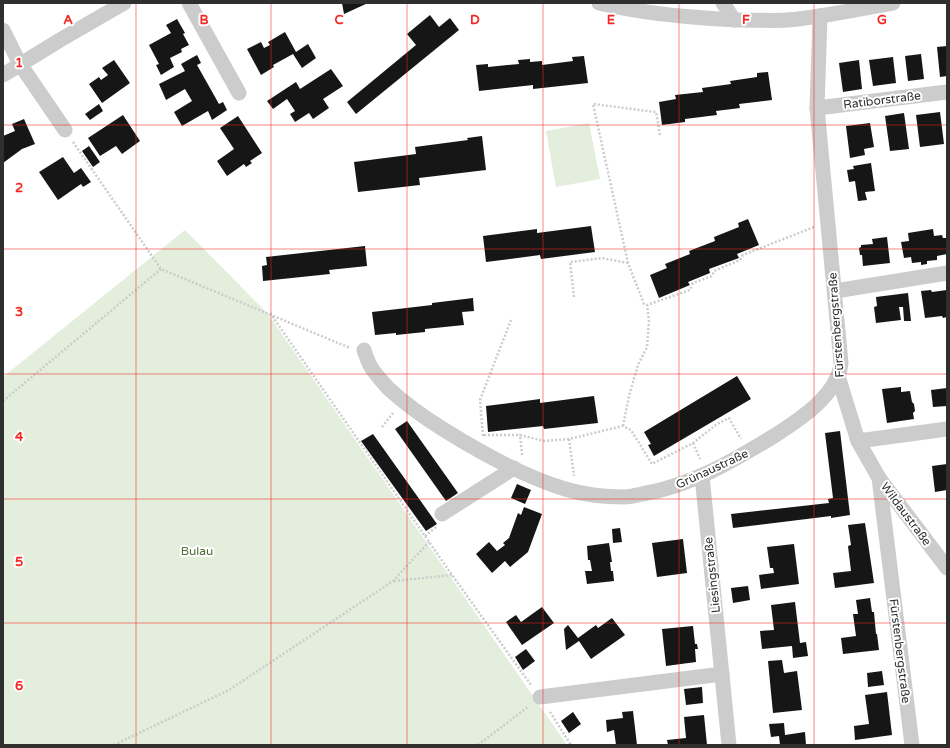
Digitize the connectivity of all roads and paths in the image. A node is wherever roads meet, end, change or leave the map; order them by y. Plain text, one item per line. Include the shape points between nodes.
1 (124, 3) edge
2 (190, 3) edge
3 (599, 3) edge
4 (723, 3) edge
5 (893, 3) edge
6 (820, 16) junction
7 (734, 20) junction
8 (3, 30) edge
9 (20, 64) junction
10 (3, 75) edge
11 (947, 92) edge
12 (239, 93) dead end
13 (818, 108) junction
14 (65, 130) joint
15 (660, 135) dead end
16 (828, 222) junction
17 (628, 263) junction
18 (161, 269) junction
19 (947, 273) edge
20 (835, 290) junction
21 (574, 297) dead end
22 (647, 306) junction
23 (270, 313) junction
24 (511, 320) dead end
25 (364, 350) joint
26 (838, 376) junction
27 (3, 401) edge
28 (623, 426) junction
29 (947, 429) edge
30 (483, 435) junction
31 (520, 435) junction
32 (569, 439) junction
33 (480, 440) dead end
34 (858, 441) junction
35 (749, 451) junction
36 (519, 470) junction
37 (702, 476) junction
38 (879, 478) junction
39 (576, 492) junction
40 (442, 514) dead end
41 (429, 542) junction
42 (947, 568) edge
43 (452, 575) junction
44 (393, 581) junction
45 (722, 674) junction
46 (540, 697) junction
47 (114, 745) edge
48 (478, 745) edge
49 (571, 745) edge
50 (729, 745) edge
51 (912, 745) edge

1 - 9 street
2 - 12 street
3 - 7 street via 662,14
4 - 7 street
5 - 6 street
6 - 7 street via 786,20
6 - 13 street, Fürstenbergstraße
8 - 9 street
9 - 10 street
9 - 14 street
11 - 13 street, Ratiborstraße
13 - 16 street, Fürstenbergstraße
14 - 18 path
15 - 17 path via 656,112 593,104
16 - 20 street, Fürstenbergstraße
16 - 22 path via 743,255 740,260 714,272 712,276 693,283 690,290
17 - 21 path via 602,258 570,262
17 - 22 path
18 - 23 path
18 - 27 path
19 - 20 street
20 - 26 street, Fürstenbergstraße via 841,353
22 - 28 path via 647,348 632,384
23 - 25 path via 351,348
23 - 41 path
24 - 30 path via 480,400
25 - 36 street, Grünaustraße via 371,368 402,401 474,449
26 - 34 street, Fürstenbergstraße
26 - 35 street, Grünaustraße via 821,401 805,415
28 - 32 path
28 - 35 path via 631,430 652,464 693,443 729,418
29 - 34 street
30 - 31 path
30 - 33 path
31 - 32 path via 544,441
31 - 36 path
32 - 39 path
34 - 38 street, Fürstenbergstraße
35 - 37 street, Grünaustraße
36 - 39 street, Grünaustraße
36 - 40 street
37 - 39 street, Grünaustraße via 678,486 626,497 594,496
37 - 45 street, Liesingstraße
38 - 42 street, Wildaustraße
38 - 51 street, Fürstenbergstraße
41 - 43 path
41 - 44 path
43 - 44 path
43 - 46 path
44 - 47 path via 229,690
45 - 46 street
45 - 50 street, Liesingstraße
46 - 48 path
46 - 49 path

